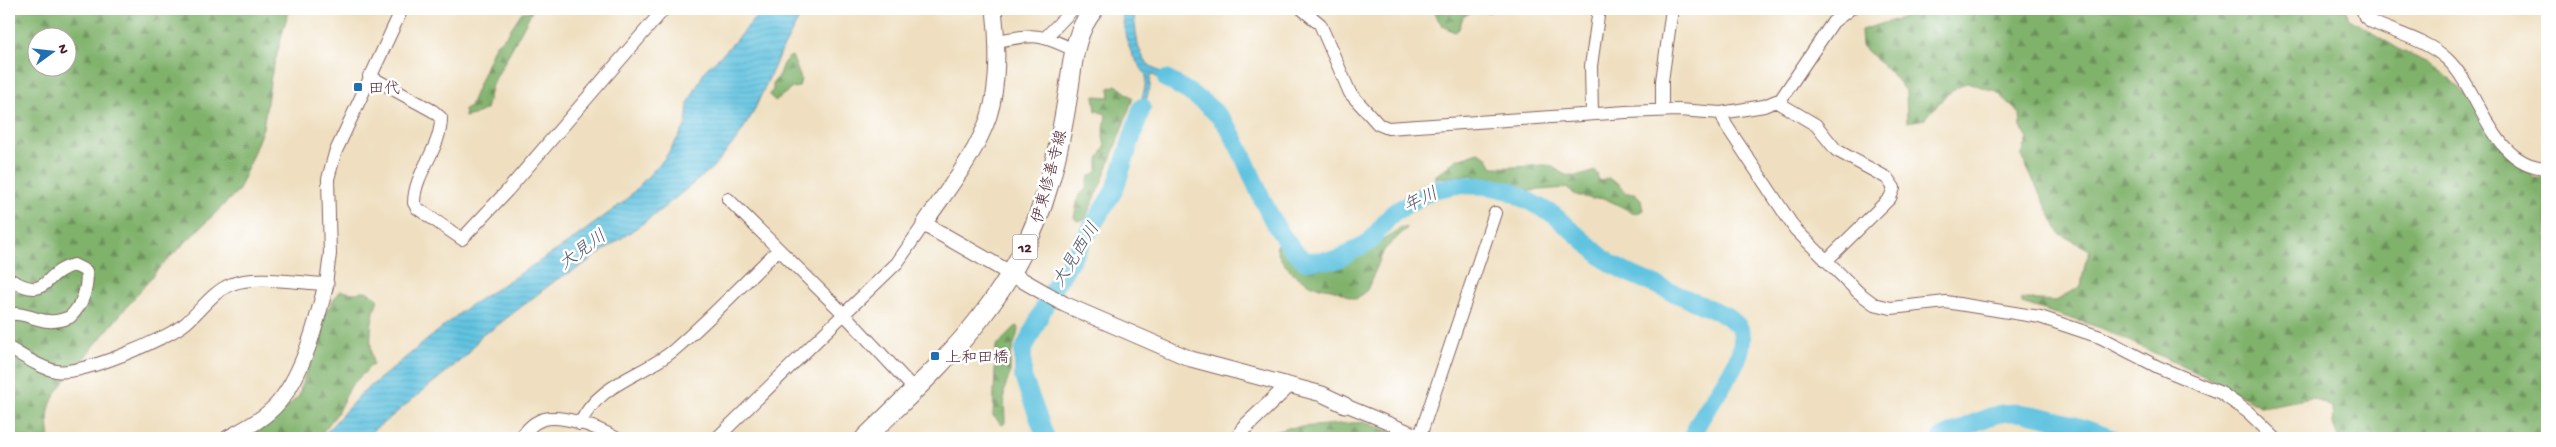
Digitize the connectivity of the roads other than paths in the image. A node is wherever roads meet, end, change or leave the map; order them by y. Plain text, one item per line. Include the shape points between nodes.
1 (402, 9) edge
2 (664, 9) edge
3 (994, 9) edge
4 (1073, 9) edge
5 (1094, 9) edge
6 (1302, 9) edge
7 (1600, 9) edge
8 (1672, 9) edge
9 (1850, 9) edge
10 (2362, 9) edge
11 (1046, 37) junction
12 (997, 41) junction
13 (1074, 50) junction
14 (369, 76) junction
15 (1777, 102) junction
16 (1662, 110) junction
17 (1721, 113) junction
18 (1592, 114) junction
19 (2547, 168) edge
20 (728, 199) dead end
21 (1495, 212) dead end
22 (924, 224) junction
23 (778, 250) junction
24 (1826, 261) junction
25 (1012, 276) junction
26 (9, 278) edge
27 (326, 284) junction
28 (9, 314) edge
29 (844, 314) junction
30 (9, 348) edge
31 (1289, 385) junction
32 (915, 390) junction
33 (1345, 405) joint
34 (580, 424) junction
35 (1423, 437) edge
36 (228, 438) edge
37 (520, 438) edge
38 (616, 438) edge
39 (717, 438) edge
40 (865, 438) edge
41 (1238, 438) edge
42 (2275, 438) edge

1 - 14 street
2 - 14 street via 462,239 414,203 421,172 437,143 441,118
3 - 12 street
4 - 11 street
5 - 13 main road, 伊東修善寺線 / 12
6 - 18 street via 1320,24 1350,93 1378,124 1388,128
7 - 18 street via 1591,66
8 - 16 street via 1664,57
9 - 15 street via 1833,22
10 - 19 street via 2372,22 2441,54 2459,72 2505,147 2533,166
11 - 12 street via 1036,35
11 - 13 street
12 - 22 street via 993,91 985,127 956,178
13 - 25 main road, 伊東修善寺線 / 12 via 1052,173 1035,226
14 - 27 street via 335,153 328,179 330,254
15 - 17 street
15 - 24 street via 1816,125 1836,150 1887,178 1894,188 1890,198
16 - 17 street
16 - 18 street
17 - 24 street via 1778,206
20 - 23 street
21 - 35 street
22 - 25 street
22 - 29 street via 897,263
23 - 29 street
23 - 34 street via 675,349 656,364 604,392 588,409
24 - 42 street via 1874,304 1891,308 1946,302 2011,310 2040,316 2100,337 2158,367 2221,393 2248,412
25 - 31 street via 1064,304 1191,359
25 - 32 main road, 伊東修善寺線 / 12 via 984,315
26 - 28 street via 29,289 38,288 46,285 57,271 74,265 86,271 88,281 82,300 70,317 48,322
27 - 30 street via 253,280 234,283 218,292 180,327 105,363 70,372 55,371
27 - 36 street via 306,349 279,402 255,424
29 - 32 street
29 - 39 street
31 - 33 street via 1322,394
31 - 41 street via 1244,428
32 - 40 main road, 伊東修善寺線 / 12
33 - 35 street
34 - 37 street via 562,419 543,419
34 - 38 street

